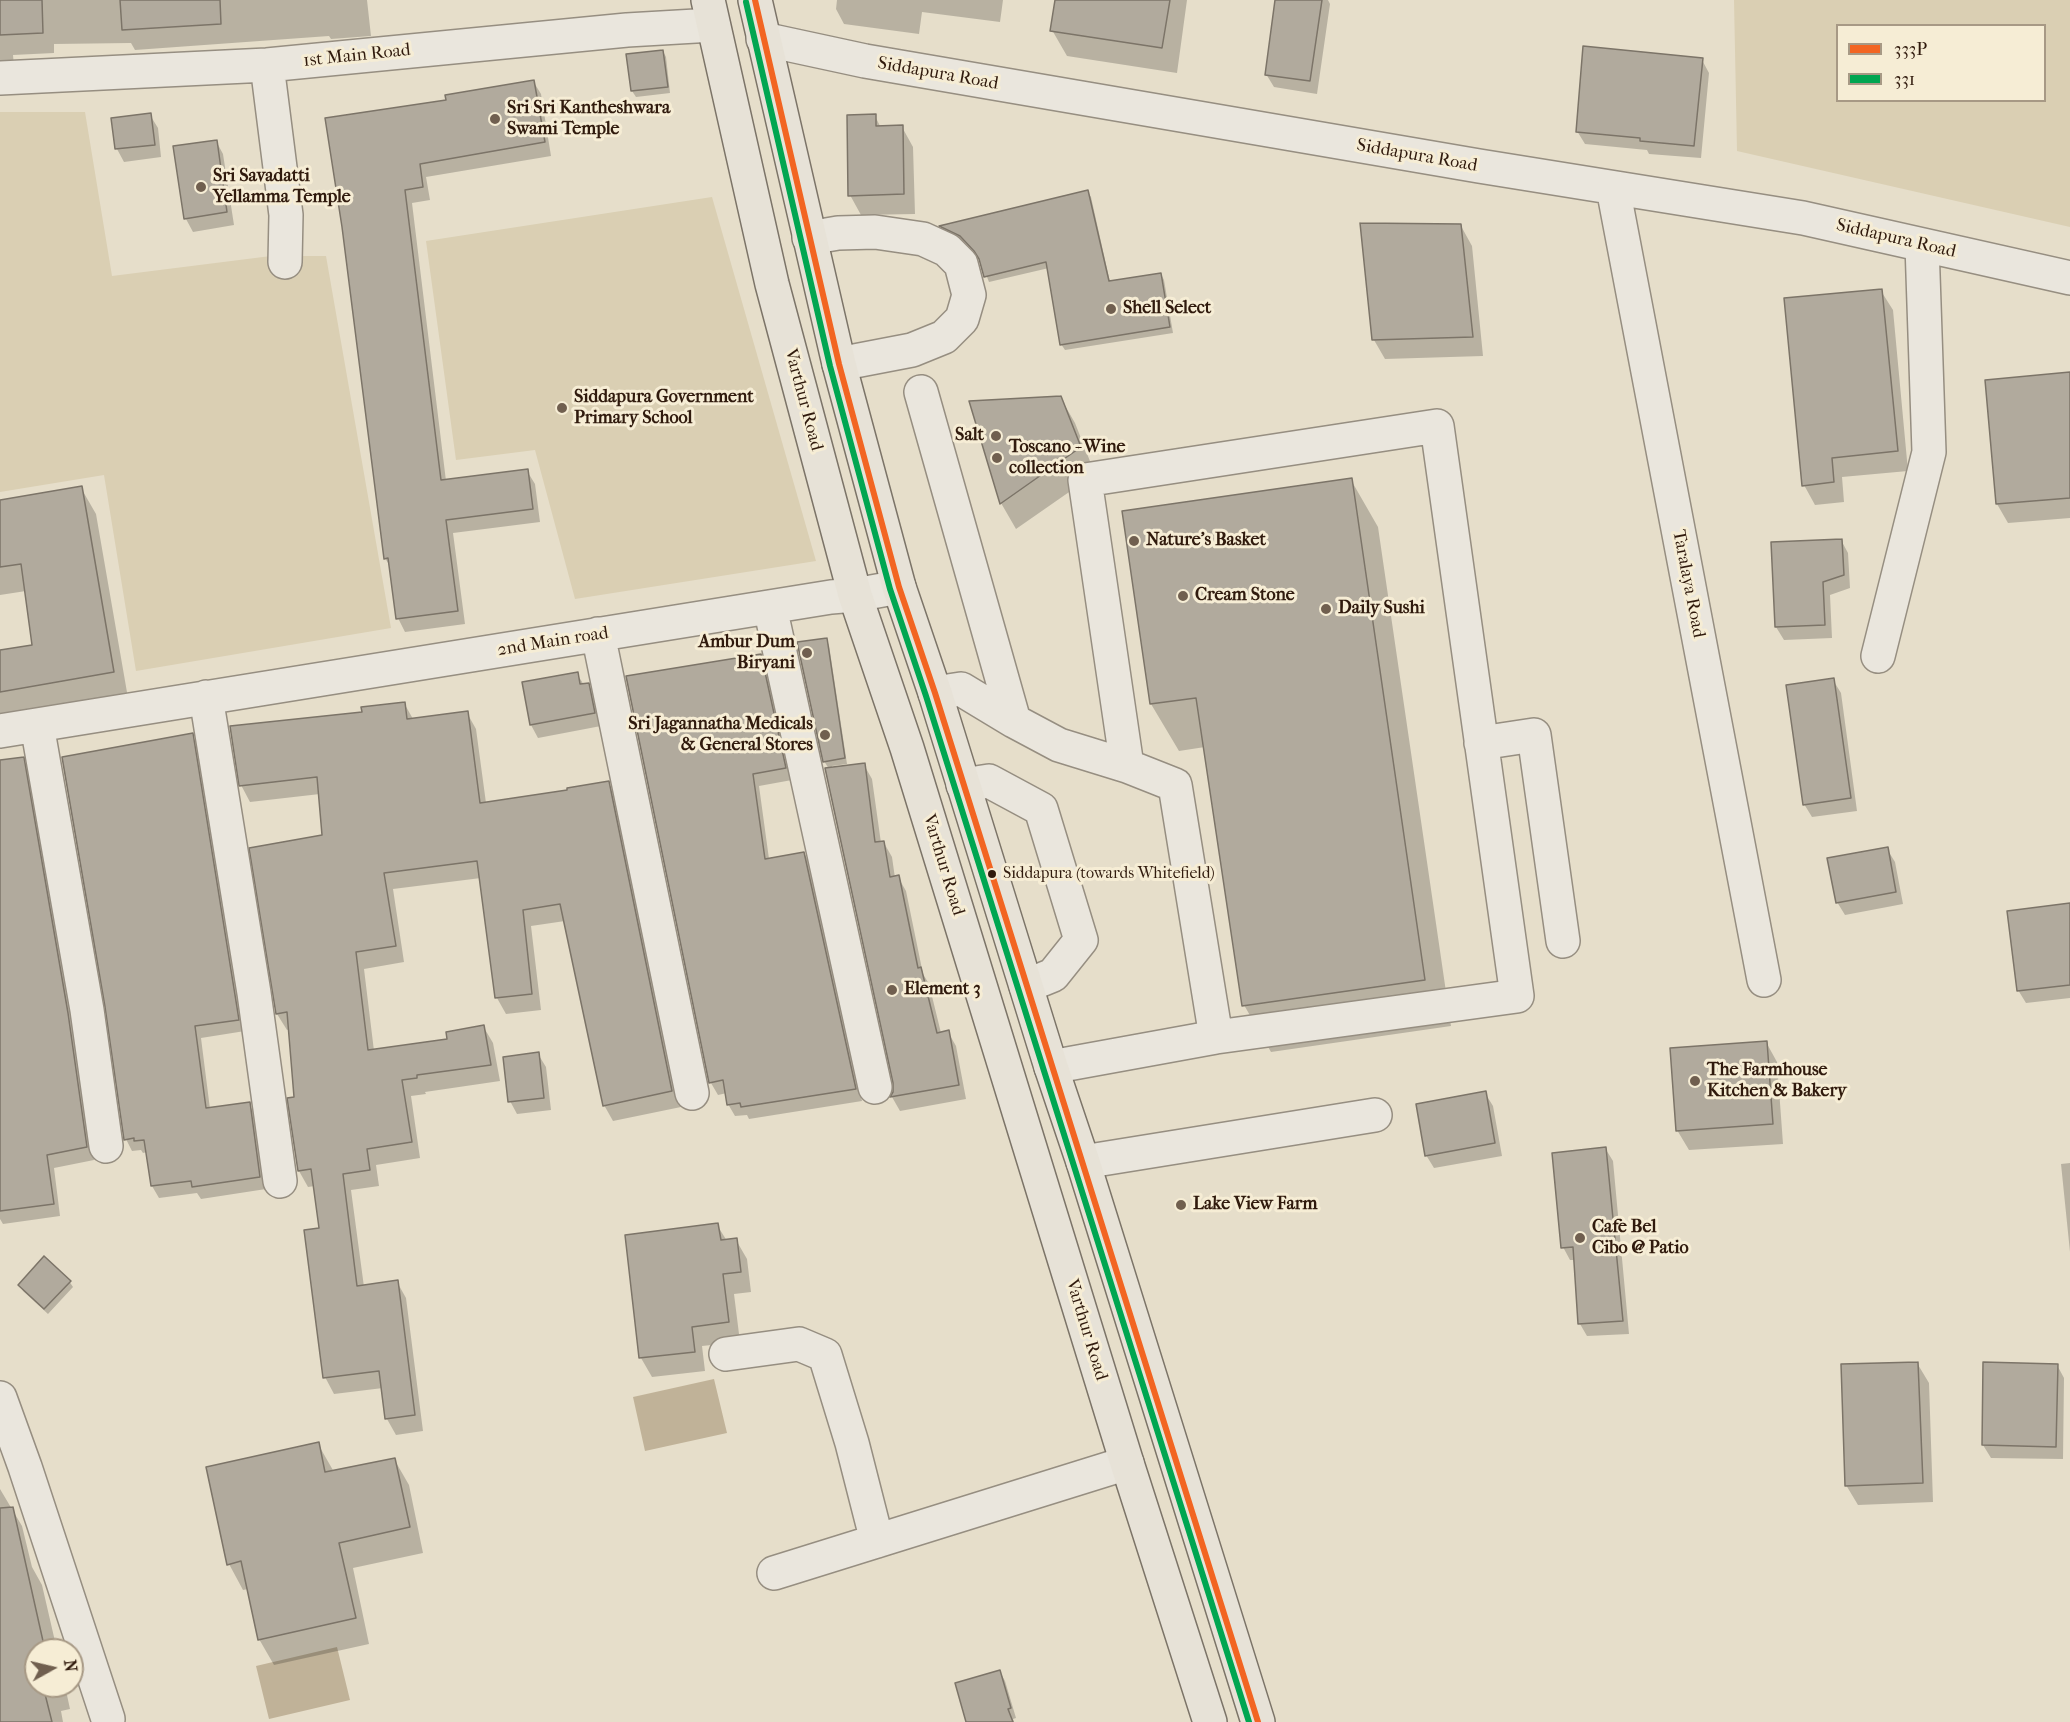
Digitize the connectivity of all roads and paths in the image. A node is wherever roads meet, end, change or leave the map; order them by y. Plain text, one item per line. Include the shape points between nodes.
1 (755, 0) edge
2 (711, 13) edge
3 (763, 39) junction
4 (267, 65) junction
5 (0, 78) edge
6 (1613, 188) junction
7 (809, 238) junction
8 (1922, 245) junction
9 (285, 262) dead end
10 (2070, 278) edge
11 (839, 364) junction
12 (921, 392) dead end
13 (899, 587) junction
14 (855, 595) junction
15 (770, 607) junction
16 (598, 634) junction
17 (1878, 656) dead end
18 (935, 693) junction
19 (206, 697) junction
20 (1014, 721) junction
21 (37, 725) junction
22 (0, 731) edge
23 (1482, 743) junction
24 (1127, 766) junction
25 (963, 785) junction
26 (1563, 941) dead end
27 (1764, 980) dead end
28 (1026, 986) junction
29 (1216, 1037) junction
30 (1051, 1067) junction
31 (875, 1087) dead end
32 (692, 1093) dead end
33 (1376, 1115) dead end
34 (106, 1146) dead end
35 (1083, 1162) junction
36 (280, 1181) dead end
37 (726, 1354) dead end
38 (0, 1398) edge
39 (1127, 1463) junction
40 (13, 1469) edge
41 (877, 1541) junction
42 (774, 1573) dead end
43 (108, 1719) dead end
44 (1210, 1722) edge
45 (1258, 1722) edge

1 - 3 main road
2 - 4 street, 1st Main Road via 627,30
2 - 14 main road, Varthur Road via 772,284
3 - 6 street, Siddapura Road via 877,63
3 - 7 main road
4 - 5 street, 1st Main Road
4 - 9 street via 286,215
6 - 8 street, Siddapura Road via 1803,218
6 - 27 street, Taralaya Road
7 - 11 main road
7 - 11 street via 875,232 923,239 947,250 961,264 969,296 962,319 944,337 912,350
8 - 10 street, Siddapura Road
8 - 17 street via 1929,452
11 - 13 main road
12 - 20 street
13 - 14 street, 2nd Main road
13 - 18 main road
14 - 15 street, 2nd Main road
14 - 39 main road, Varthur Road via 907,748
15 - 16 street, 2nd Main road
15 - 31 street
16 - 19 street, 2nd Main road
16 - 32 street
18 - 20 street via 961,689
18 - 25 main road
19 - 21 street
19 - 36 street
20 - 24 street via 1059,745
21 - 22 street
21 - 34 street via 87,1010
23 - 24 street via 1437,426 1085,480
23 - 26 street via 1534,735
23 - 29 street via 1517,996
24 - 29 street via 1175,785
25 - 28 main road
25 - 28 street via 989,780 1041,809 1081,940 1053,975
28 - 30 main road
29 - 30 street
30 - 35 main road
33 - 35 street
35 - 45 main road
37 - 41 street via 799,1344 825,1355
38 - 40 street
39 - 41 street
39 - 44 main road, Varthur Road
40 - 43 street
41 - 42 street

